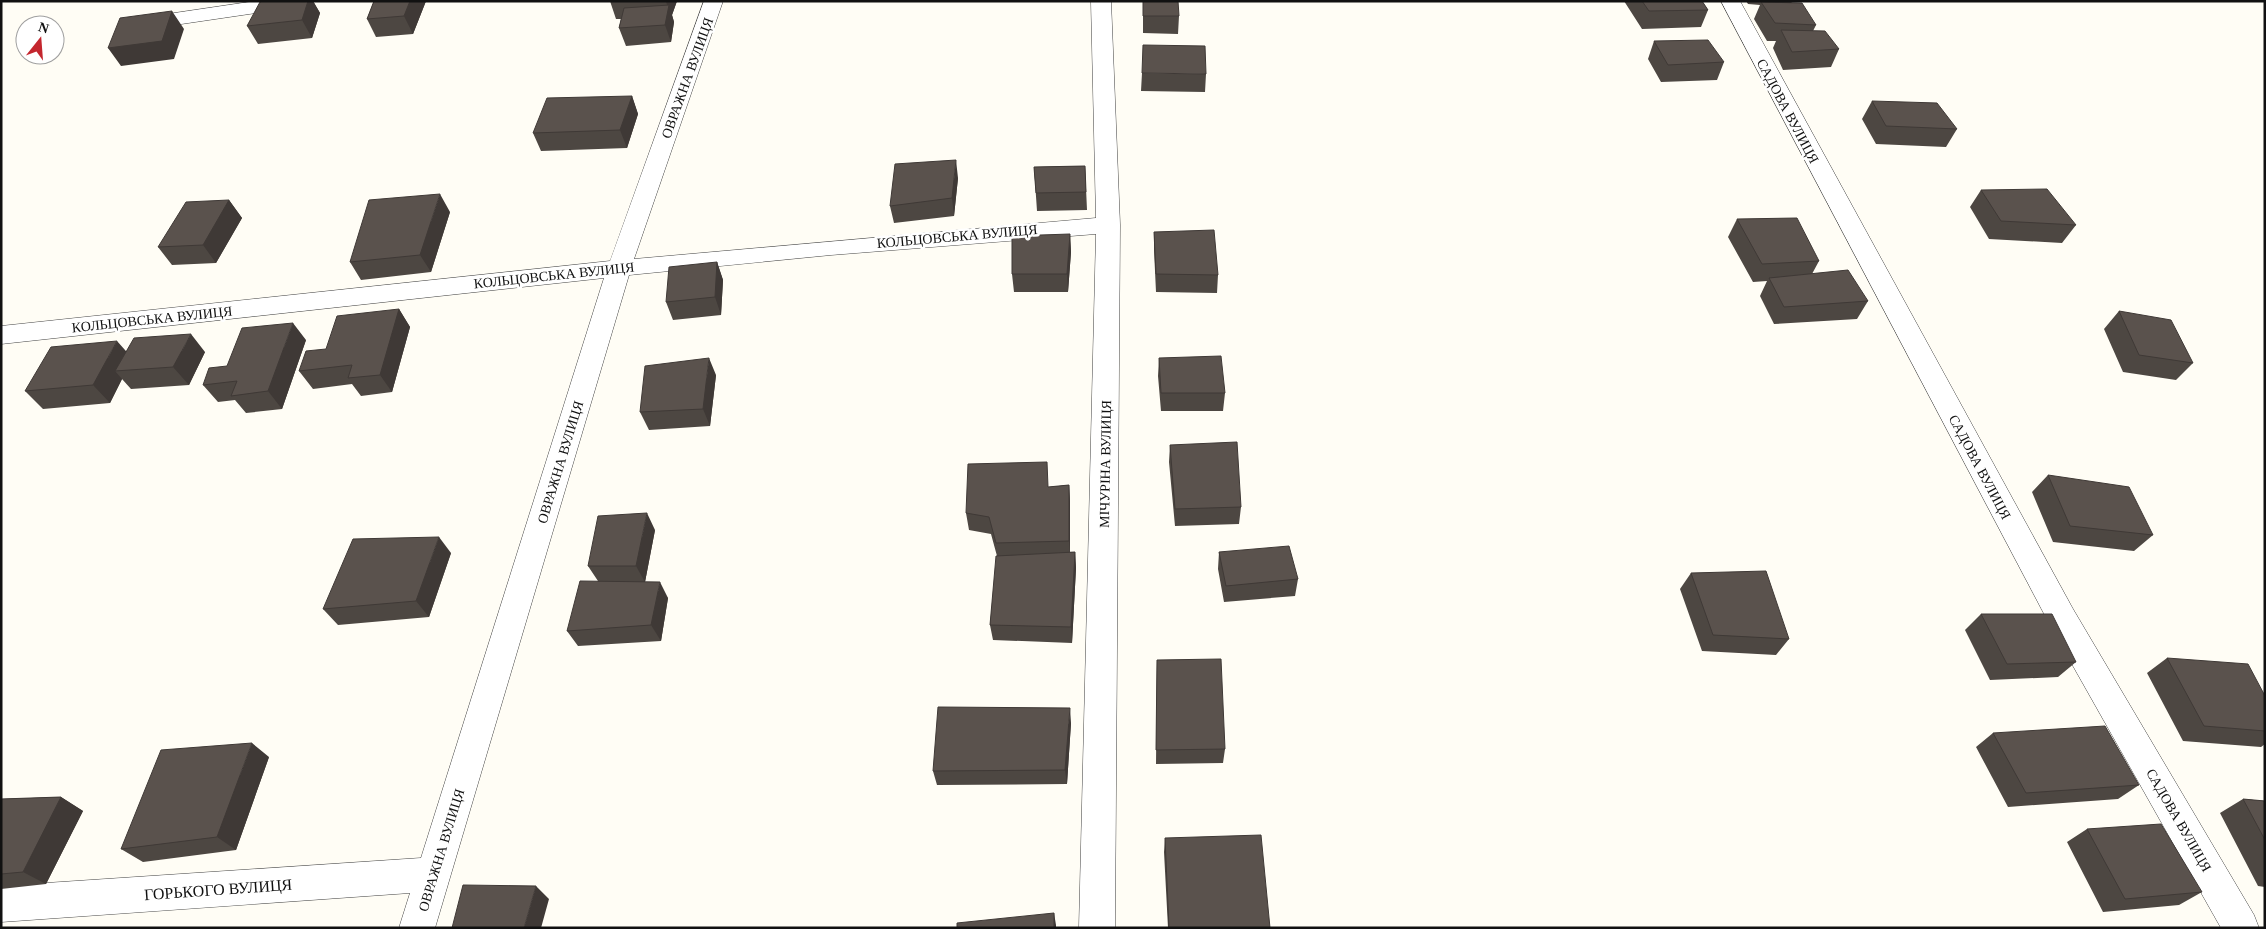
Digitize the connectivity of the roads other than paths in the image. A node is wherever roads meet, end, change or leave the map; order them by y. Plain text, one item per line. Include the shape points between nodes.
1 (297, 1) edge
2 (714, 1) edge
3 (1102, 1) edge
4 (1730, 1) edge
5 (162, 21) edge
6 (1108, 224) junction
7 (619, 268) junction
8 (1, 335) edge
9 (434, 874) junction
10 (1, 904) edge
11 (418, 928) edge
12 (1098, 928) edge
13 (2241, 928) edge

1 - 5 street
2 - 7 street, ОВРАЖНА ВУЛИЦЯ
3 - 6 street, МІЧУРІНА ВУЛИЦЯ
4 - 13 street, САДОВА ВУЛИЦЯ via 2062,618
6 - 7 street, КОЛЬЦОВСЬКА ВУЛИЦЯ via 923,238
6 - 12 street, МІЧУРІНА ВУЛИЦЯ
7 - 8 street, КОЛЬЦОВСЬКА ВУЛИЦЯ
7 - 9 street, ОВРАЖНА ВУЛИЦЯ
9 - 10 street, ГОРЬКОГО ВУЛИЦЯ
9 - 11 street, ОВРАЖНА ВУЛИЦЯ

